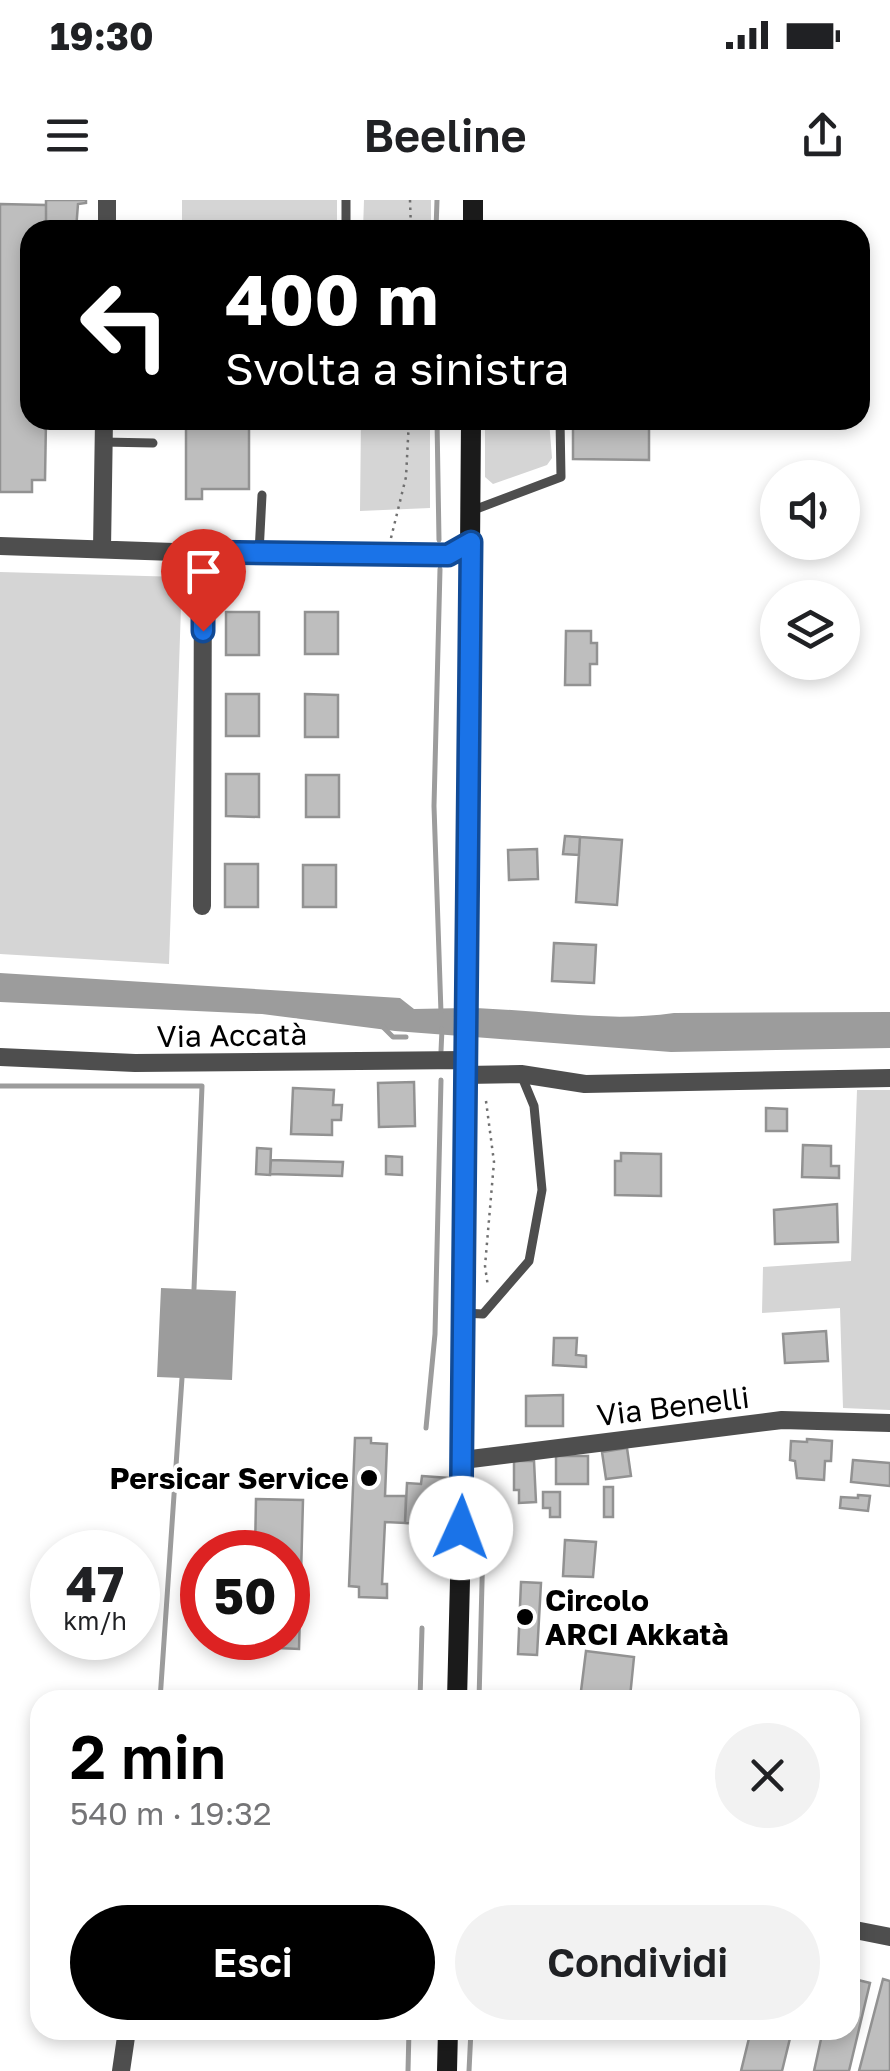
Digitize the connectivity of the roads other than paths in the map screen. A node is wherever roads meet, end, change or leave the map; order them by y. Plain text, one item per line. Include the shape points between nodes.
1 (104, 430) edge
2 (472, 430) edge
3 (560, 430) edge
4 (104, 442) junction
5 (152, 442) dead end
6 (262, 495) dead end
7 (471, 511) junction
8 (471, 542) junction
9 (0, 546) edge
10 (102, 549) junction
11 (203, 552) junction
12 (259, 553) junction
13 (202, 906) dead end
14 (0, 1056) edge
15 (469, 1064) junction
16 (521, 1074) junction
17 (890, 1078) edge
18 (464, 1314) junction
19 (890, 1423) edge
20 (463, 1460) junction
21 (457, 1690) edge
22 (860, 1931) edge
23 (890, 1936) edge
24 (126, 2040) edge
25 (448, 2040) edge
26 (121, 2071) edge
27 (447, 2071) edge

1 - 4 street
2 - 7 main road
3 - 7 lane via 561,477
4 - 5 lane
4 - 10 street
6 - 12 lane
7 - 8 main road
8 - 12 street via 448,555
8 - 15 main road via 464,994
9 - 10 street
10 - 11 street
11 - 12 street
11 - 13 street
14 - 15 street, Via Accatà
15 - 16 street, Via Accatà
15 - 18 main road
16 - 17 street, Via Accatà via 585,1084
16 - 18 lane via 534,1106 542,1190 530,1261 483,1314
18 - 20 main road
19 - 20 street, Via Benelli via 782,1420
20 - 21 main road
22 - 23 street
24 - 26 street
25 - 27 main road

